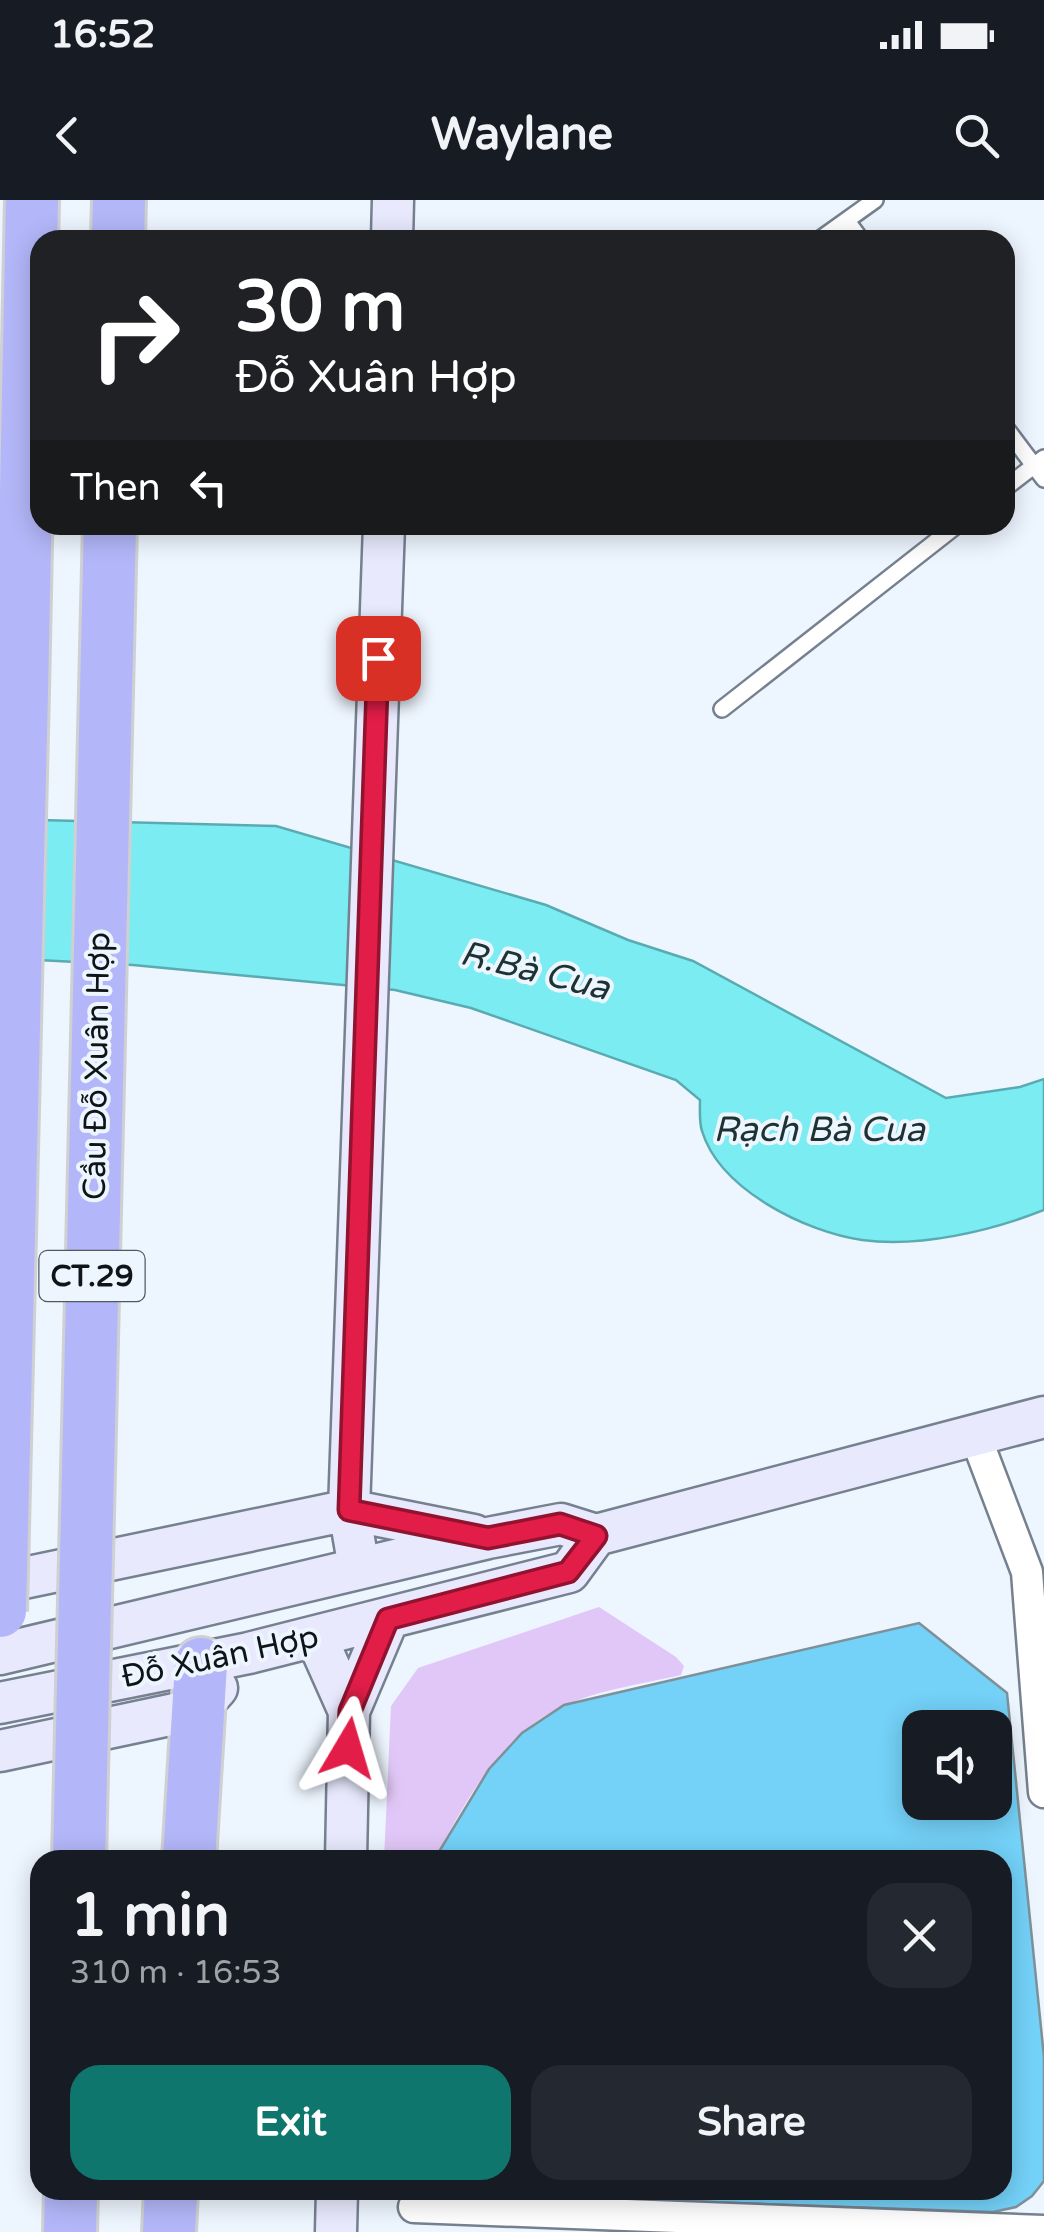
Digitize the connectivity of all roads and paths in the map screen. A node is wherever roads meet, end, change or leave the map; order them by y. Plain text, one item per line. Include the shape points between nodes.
1 (32, 200) edge
2 (118, 200) edge
3 (393, 200) edge
4 (875, 200) edge
5 (847, 221) junction
6 (31, 230) edge
7 (118, 230) edge
8 (392, 230) edge
9 (834, 230) edge
10 (854, 230) edge
11 (30, 298) edge
12 (1015, 437) edge
13 (1039, 462) edge
14 (1015, 480) edge
15 (1044, 480) edge
16 (110, 535) edge
17 (384, 535) edge
18 (944, 535) edge
19 (722, 709) dead end
20 (1044, 1417) edge
21 (974, 1436) junction
22 (349, 1510) junction
23 (596, 1536) junction
24 (488, 1538) junction
25 (358, 1568) junction
26 (0, 1582) edge
27 (0, 1611) edge
28 (388, 1619) junction
29 (316, 1637) junction
30 (0, 1654) edge
31 (216, 1676) junction
32 (0, 1702) edge
33 (350, 1711) junction
34 (0, 1750) edge
35 (1044, 1792) edge
36 (79, 1850) edge
37 (191, 1850) edge
38 (346, 1850) edge
39 (71, 2200) edge
40 (170, 2200) edge
41 (337, 2200) edge
42 (414, 2207) dead end
43 (606, 2224) edge
44 (854, 2228) edge
45 (1044, 2230) edge
46 (70, 2232) edge
47 (168, 2232) edge
48 (336, 2232) edge

1 - 6 highway, CT.29, bridge
2 - 7 highway
3 - 8 main road
4 - 5 lane
5 - 9 lane
5 - 10 lane
11 - 27 highway, CT.29, bridge
12 - 13 lane
13 - 14 lane
13 - 15 lane
16 - 36 highway, Cầu Đỗ Xuân Hợp / CT.29, bridge
17 - 22 main road
18 - 19 lane
20 - 21 main road, Đỗ Xuân Hợp
21 - 23 main road, Đỗ Xuân Hợp
21 - 35 street via 1027,1572
22 - 24 main road
22 - 25 main road
22 - 26 main road
23 - 24 main road, Đỗ Xuân Hợp via 560,1524
23 - 28 main road, Đỗ Xuân Hợp via 568,1572
24 - 25 main road, Đỗ Xuân Hợp
25 - 30 main road, Đỗ Xuân Hợp
28 - 29 main road, Đỗ Xuân Hợp
28 - 33 main road
29 - 31 main road, Đỗ Xuân Hợp
29 - 33 main road
31 - 32 main road, Đỗ Xuân Hợp
31 - 34 main road
31 - 37 highway
33 - 38 main road
39 - 46 highway
40 - 47 highway
41 - 48 main road
42 - 43 street
43 - 44 street
44 - 45 street

